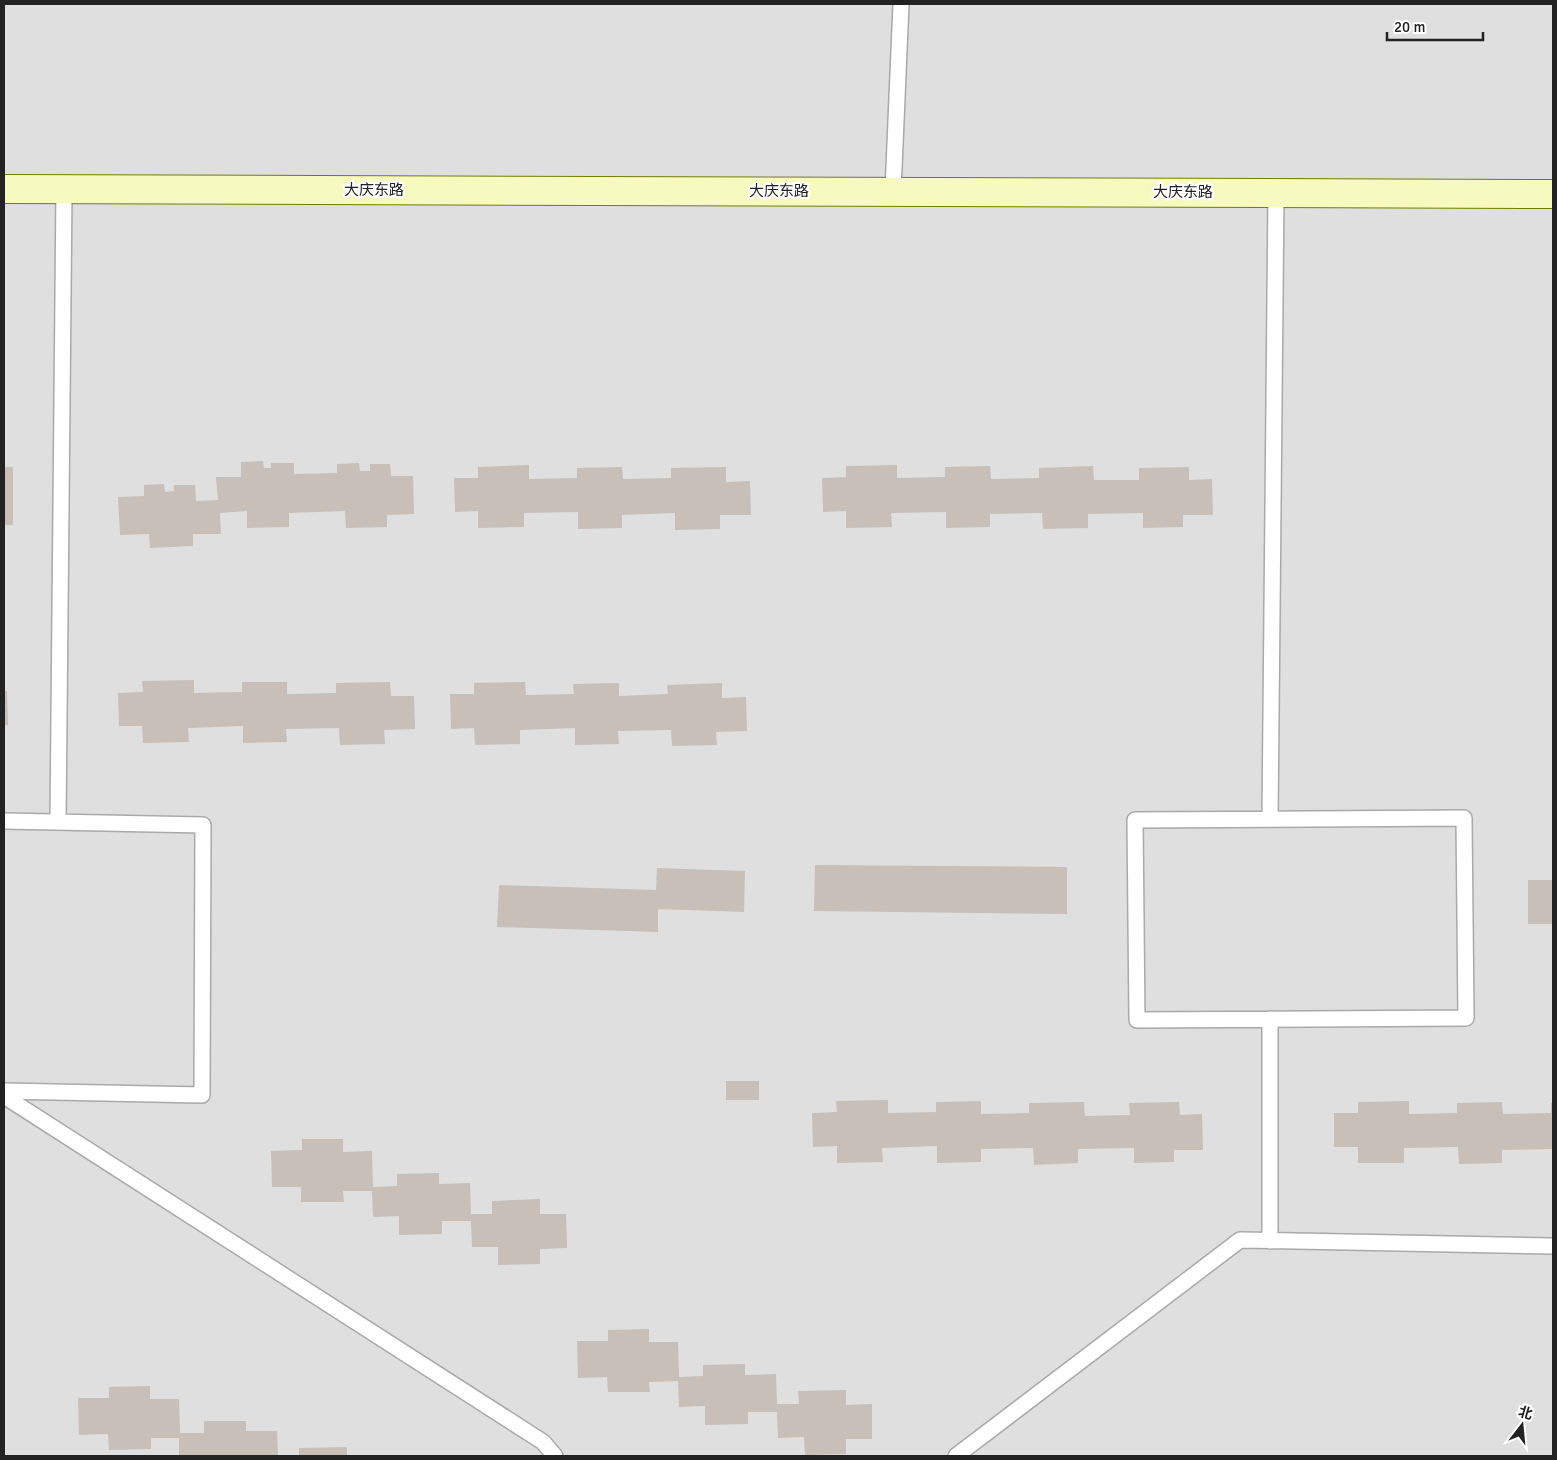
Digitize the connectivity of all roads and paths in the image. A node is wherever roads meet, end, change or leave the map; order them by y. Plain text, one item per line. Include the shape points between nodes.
1 (901, 4) edge
2 (4, 189) edge
3 (64, 190) junction
4 (893, 192) junction
5 (1276, 193) junction
6 (1553, 194) edge
7 (1270, 819) junction
8 (4, 821) edge
9 (58, 822) junction
10 (1270, 1019) junction
11 (4, 1091) edge
12 (4, 1096) edge
13 (1270, 1241) junction
14 (1553, 1246) edge
15 (555, 1456) edge
16 (956, 1456) edge

1 - 4 lane
2 - 3 main road, 大庆东路
3 - 4 main road, 大庆东路
3 - 9 lane
4 - 5 main road, 大庆东路
5 - 6 main road, 大庆东路
5 - 7 lane
7 - 10 lane via 1135,820 1137,1020
7 - 10 lane via 1464,818 1466,1018
8 - 9 lane
9 - 11 lane via 203,825 202,1095
10 - 13 lane
12 - 15 lane via 543,1442
13 - 14 lane
13 - 16 lane via 1240,1240

